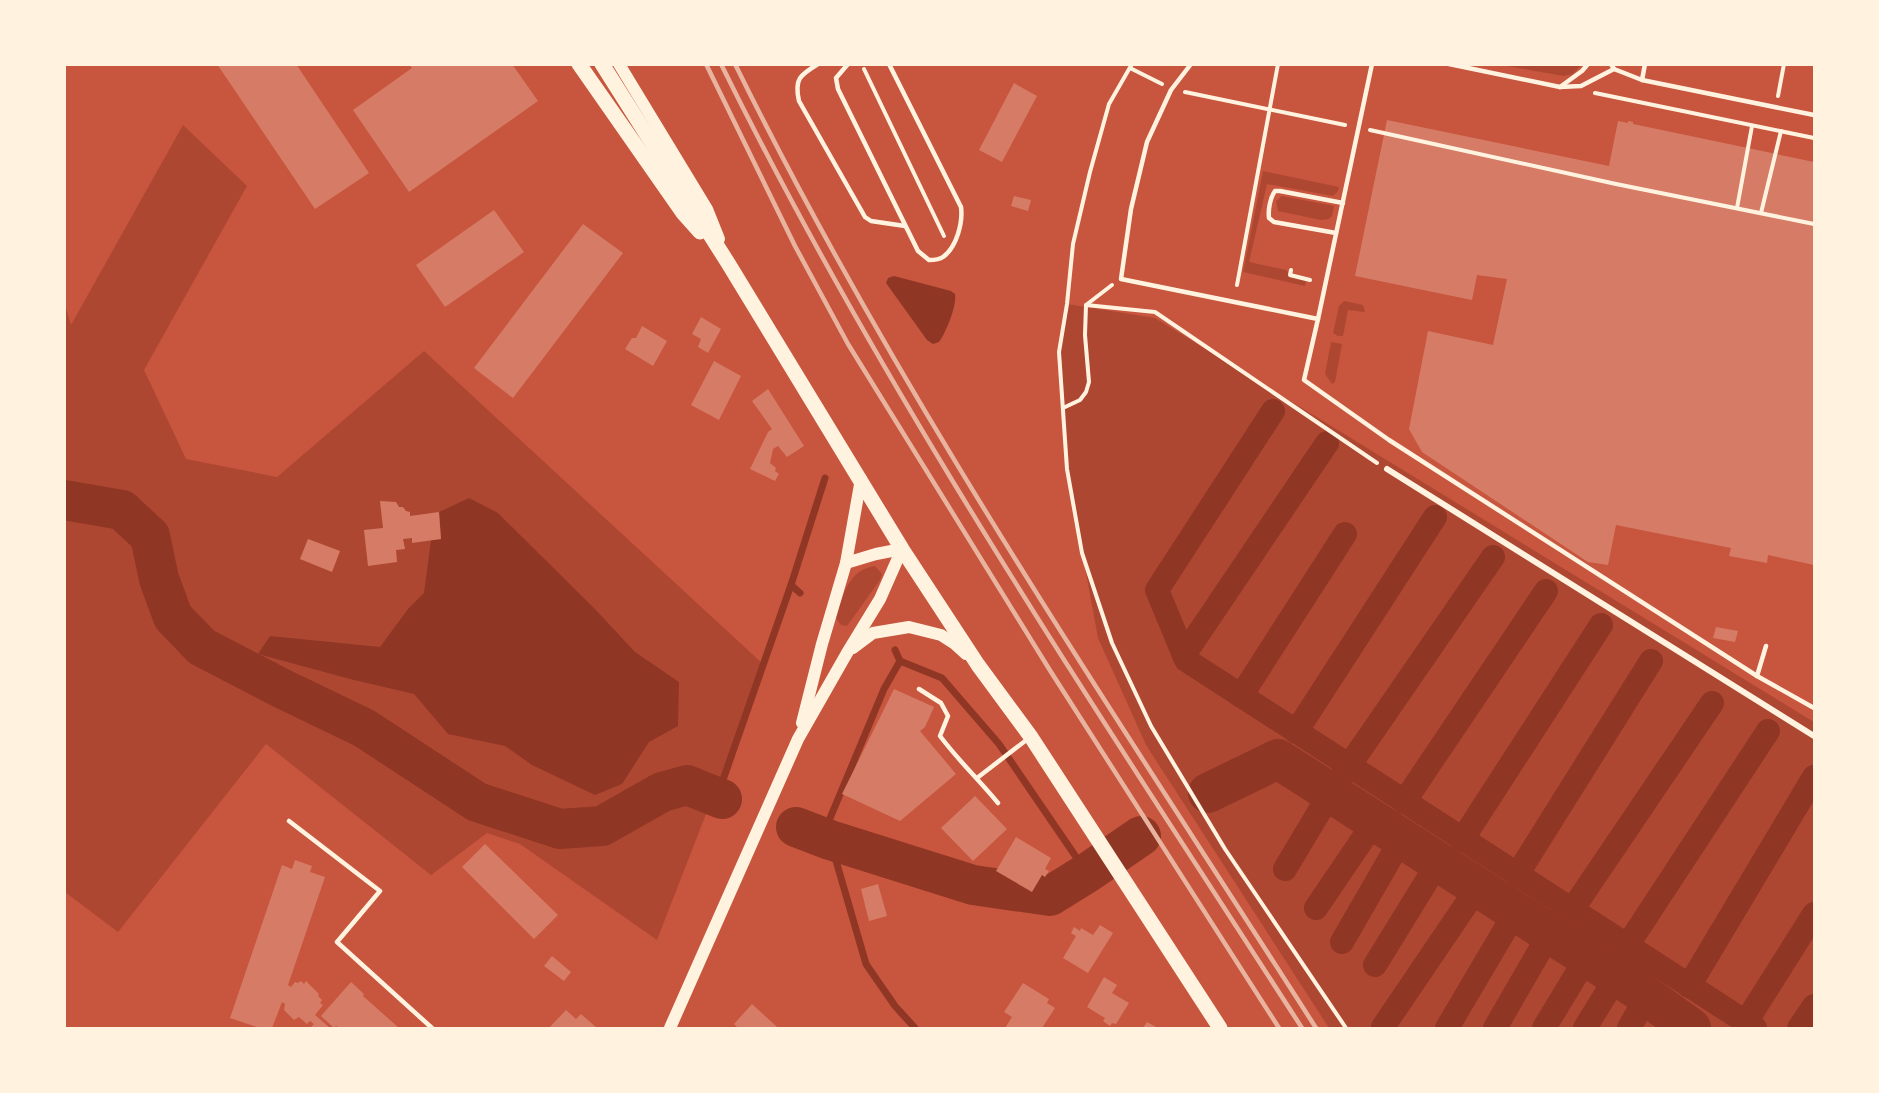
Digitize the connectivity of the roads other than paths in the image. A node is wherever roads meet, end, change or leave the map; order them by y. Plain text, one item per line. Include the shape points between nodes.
1 (579, 64) edge
2 (602, 64) edge
3 (619, 64) edge
4 (819, 64) edge
5 (849, 64) edge
6 (889, 64) edge
7 (1191, 64) edge
8 (1372, 64) edge
9 (1449, 64) edge
10 (1588, 64) edge
11 (1645, 64) edge
12 (1612, 67) edge
13 (1642, 80) junction
14 (1560, 87) junction
15 (1815, 115) edge
16 (1343, 203) junction
17 (905, 226) junction
18 (1336, 233) junction
19 (728, 263) junction
20 (1318, 319) junction
21 (1387, 470) road end
22 (861, 479) junction
23 (902, 549) junction
24 (846, 563) junction
25 (1766, 646) dead end
26 (847, 653) junction
27 (978, 665) junction
28 (1757, 676) junction
29 (919, 689) dead end
30 (1815, 708) edge
31 (1815, 736) edge
32 (1031, 737) junction
33 (798, 739) junction
34 (977, 778) junction
35 (998, 803) dead end
36 (289, 821) dead end
37 (432, 1029) edge
38 (670, 1029) edge
39 (1220, 1029) edge

1 - 19 main road via 683,213
2 - 19 main road
3 - 19 main road via 707,209
4 - 17 lane via 797,82 799,101 865,217
5 - 17 lane via 836,78 838,89
6 - 17 lane via 961,207 962,219 951,250 941,259 929,260 918,251
7 - 20 lane via 1172,90 1147,142 1120,279
8 - 16 lane
9 - 14 lane
10 - 14 lane
11 - 13 lane
12 - 13 lane
12 - 14 lane via 1581,86
13 - 15 lane
16 - 18 lane
16 - 18 lane via 1280,191 1272,195 1268,214 1274,222
18 - 20 lane
19 - 22 main road
20 - 28 lane via 1304,380 1389,440
21 - 31 street
22 - 23 main road
22 - 24 main road
23 - 24 main road
23 - 26 main road via 880,599
23 - 27 main road
24 - 33 main road
25 - 28 lane
26 - 27 main road via 873,633 909,627 941,635
26 - 33 main road
27 - 32 main road
28 - 30 lane
29 - 34 lane via 941,703 948,716 940,736
32 - 34 lane
32 - 39 main road
33 - 38 main road
34 - 35 lane
36 - 37 lane via 380,891 337,942

